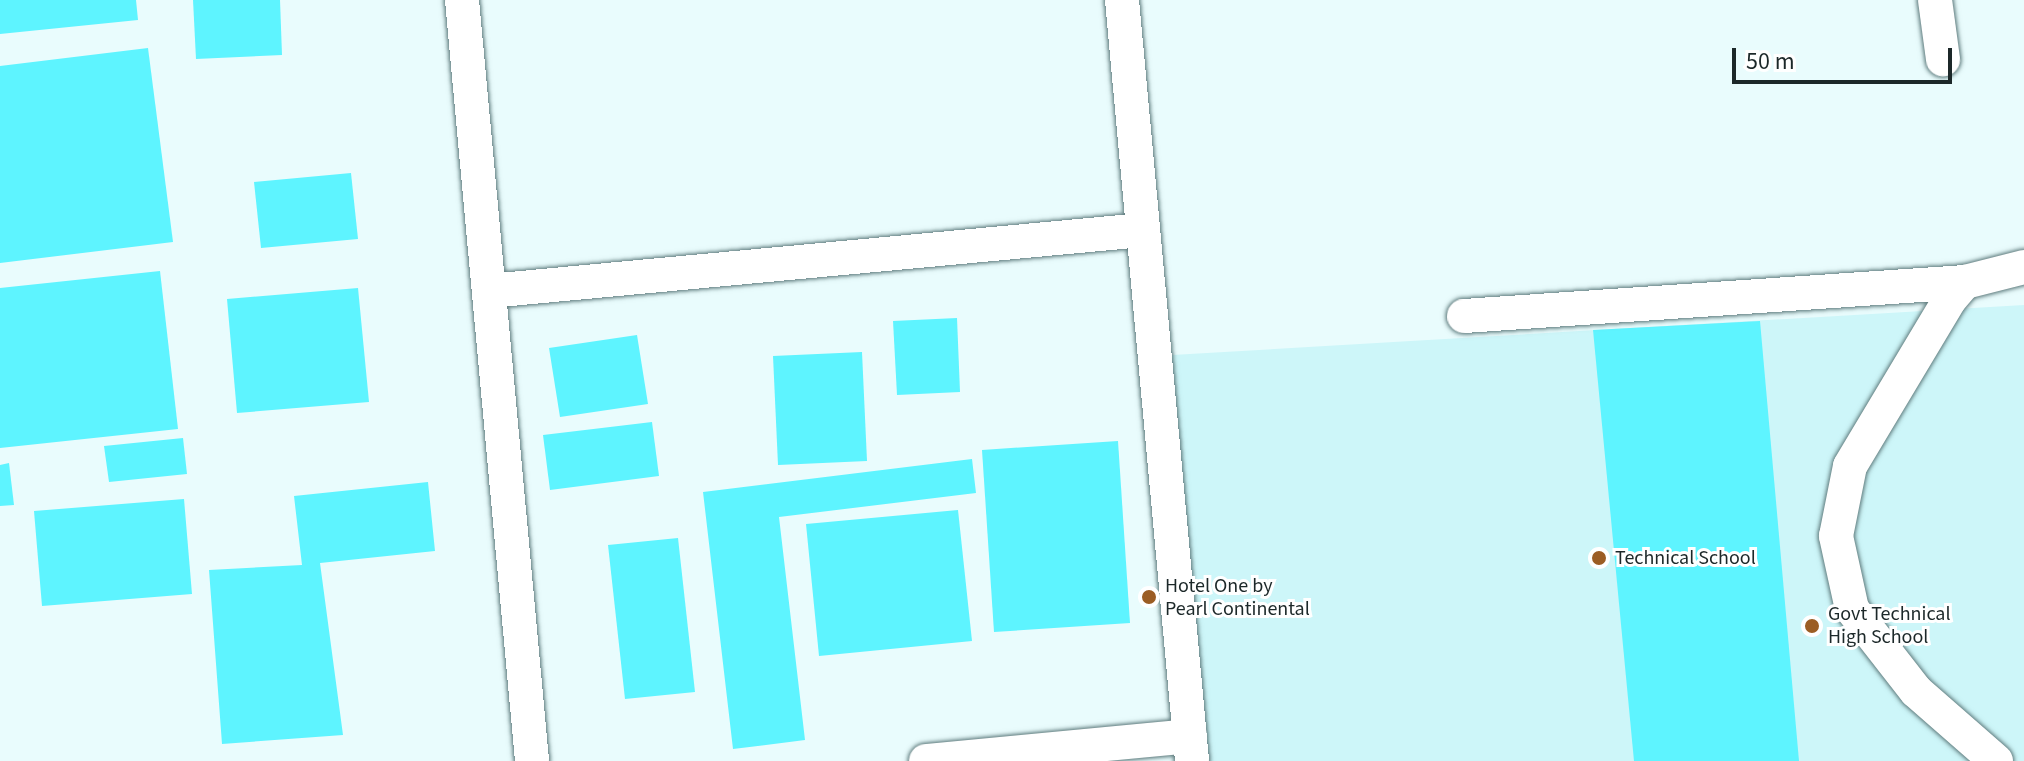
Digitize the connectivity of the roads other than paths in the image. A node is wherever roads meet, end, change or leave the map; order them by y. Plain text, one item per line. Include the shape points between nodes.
1 (462, 0) edge
2 (1122, 0) edge
3 (1935, 0) edge
4 (1943, 59) dead end
5 (1143, 230) junction
6 (2024, 267) edge
7 (1965, 282) junction
8 (489, 291) junction
9 (1464, 316) dead end
10 (1191, 748) edge
11 (532, 761) edge
12 (926, 761) edge
13 (1996, 761) edge

1 - 8 street
2 - 5 street
3 - 4 street
5 - 8 street
5 - 10 street
6 - 7 street
7 - 9 street
7 - 13 street via 1888,394 1850,466 1836,536 1852,609 1916,691
8 - 11 street
10 - 12 street

